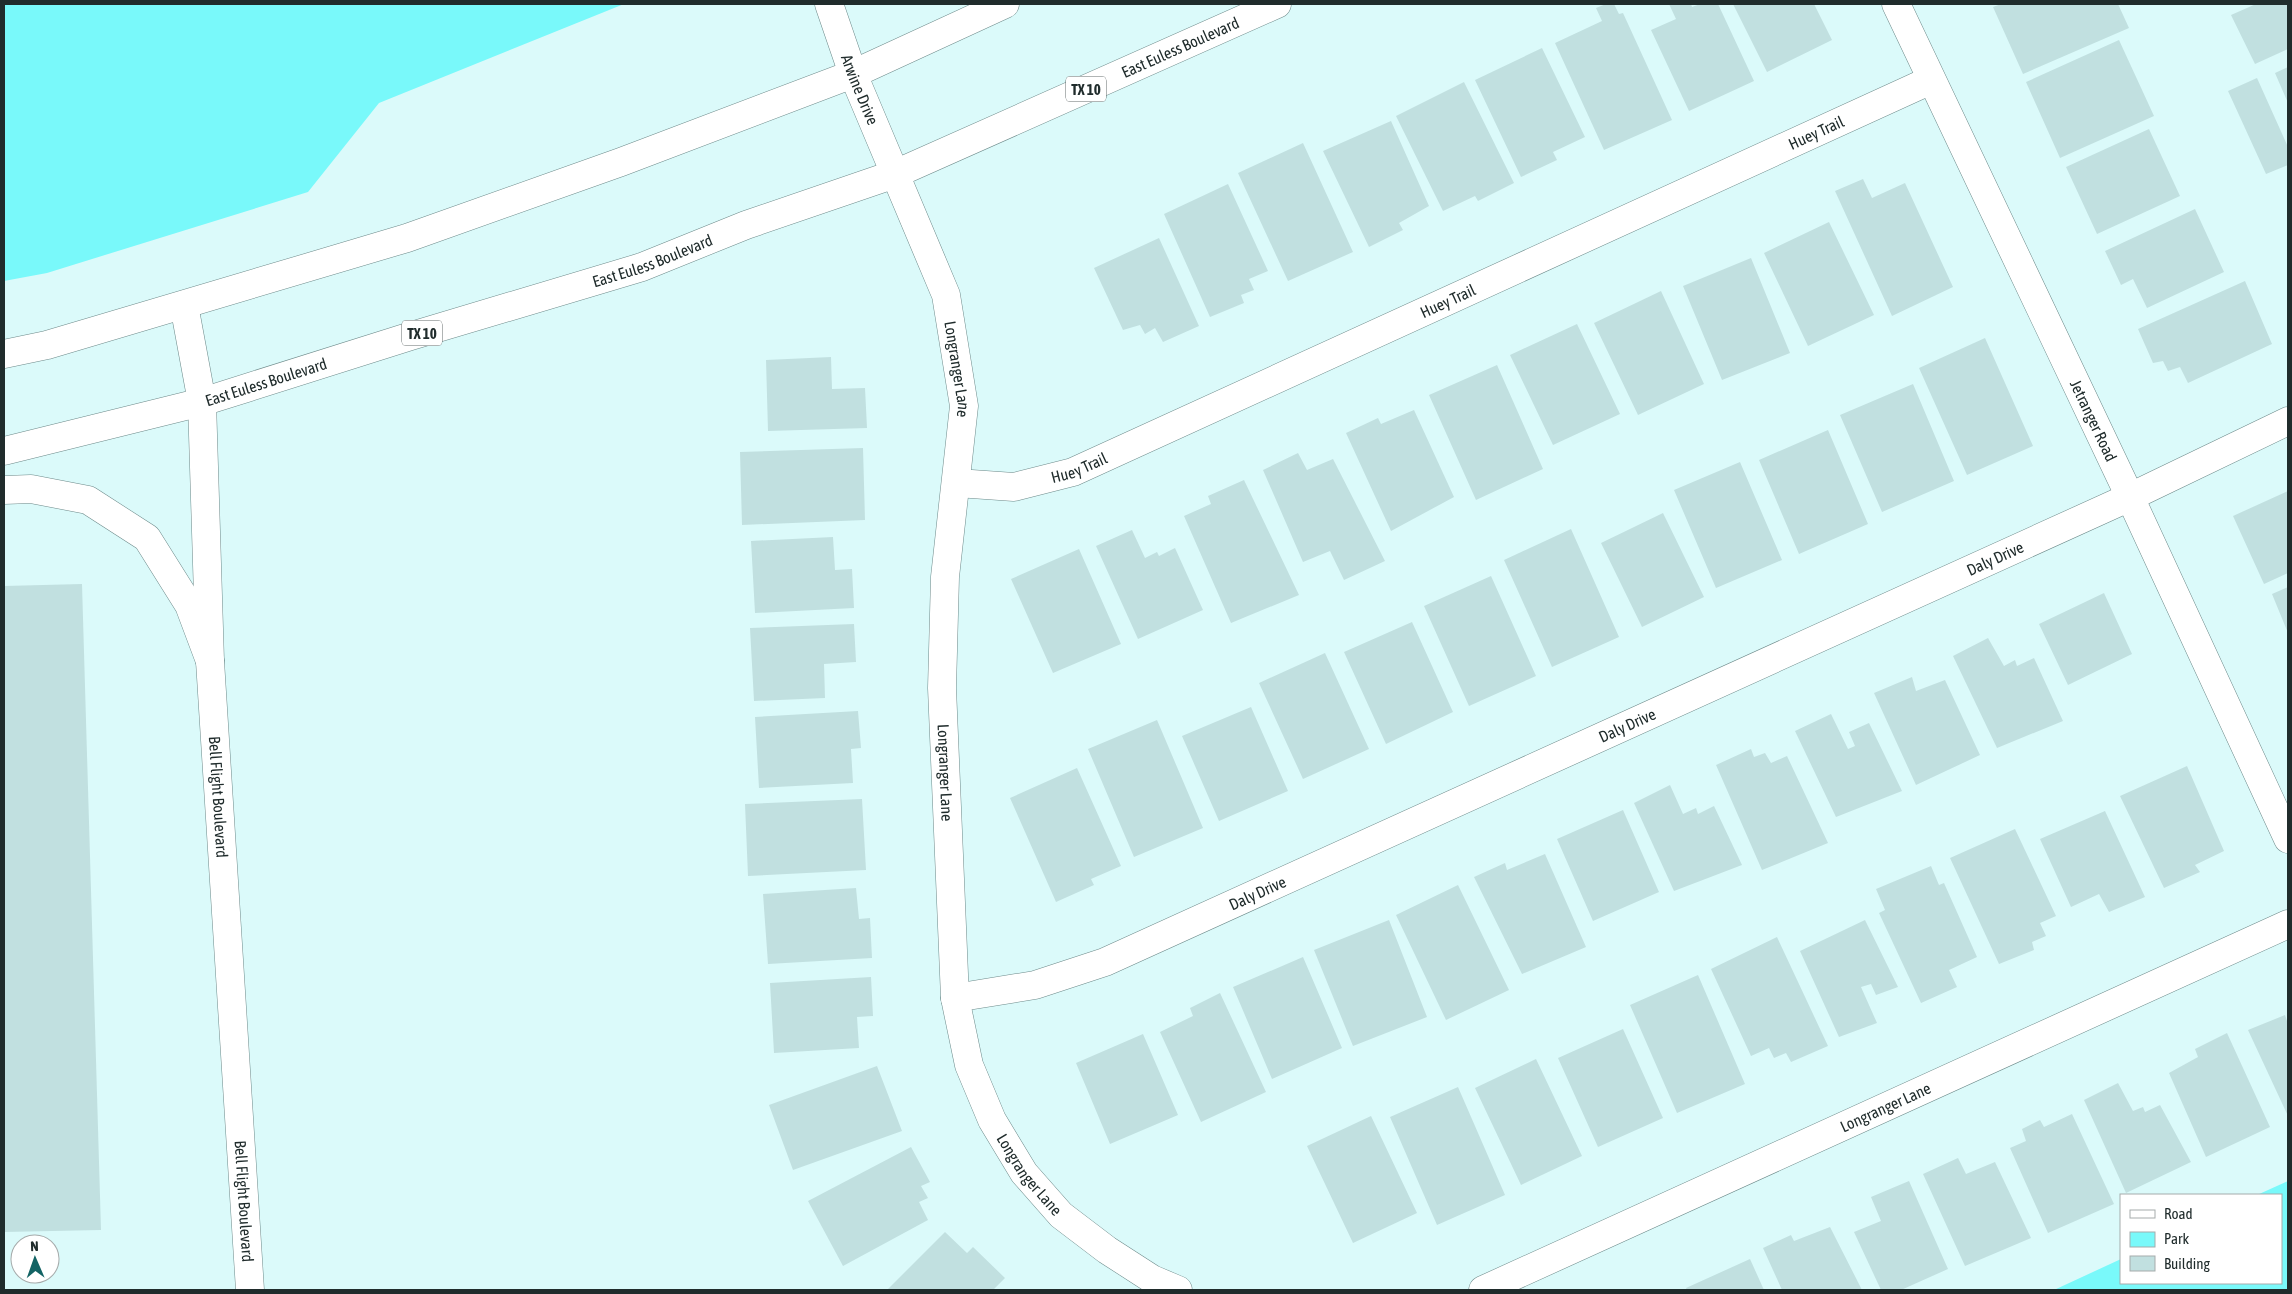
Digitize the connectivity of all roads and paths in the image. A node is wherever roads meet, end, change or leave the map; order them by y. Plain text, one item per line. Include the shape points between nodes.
1 (829, 4) edge
2 (1006, 4) edge
3 (1277, 4) edge
4 (1896, 4) edge
5 (853, 74) junction
6 (1931, 80) junction
7 (895, 174) junction
8 (184, 304) junction
9 (4, 354) edge
10 (202, 402) junction
11 (2288, 421) edge
12 (4, 451) edge
13 (957, 483) junction
14 (4, 490) edge
15 (2130, 496) junction
16 (210, 661) junction
17 (2288, 839) edge
18 (2288, 924) edge
19 (955, 998) junction
20 (250, 1290) edge
21 (1178, 1290) edge
22 (1483, 1290) edge

1 - 5 street, Arwine Drive
2 - 5 street
3 - 7 street, East Euless Boulevard / TX 10
4 - 6 street, Jetranger Road
5 - 7 street, Arwine Drive
5 - 8 street via 621,162 407,238
6 - 13 street, Huey Trail via 1073,472 1014,487
6 - 15 street, Jetranger Road
7 - 10 street, East Euless Boulevard / TX 10 via 746,225 642,267
7 - 13 street, Longranger Lane via 946,295 964,406
8 - 9 street via 47,345
8 - 10 street, Bell Flight Boulevard
10 - 12 street, East Euless Boulevard / TX 10
10 - 16 street, Bell Flight Boulevard
11 - 15 street, Daly Drive
13 - 19 street, Longranger Lane via 945,577 942,688
14 - 16 street via 31,489 88,500 147,538 188,605
15 - 17 street, Jetranger Road
15 - 19 street, Daly Drive via 1105,962 1034,985
16 - 20 street, Bell Flight Boulevard
18 - 22 street, Longranger Lane
19 - 21 street, Longranger Lane via 969,1065 992,1120 1024,1173 1061,1215 1152,1279

